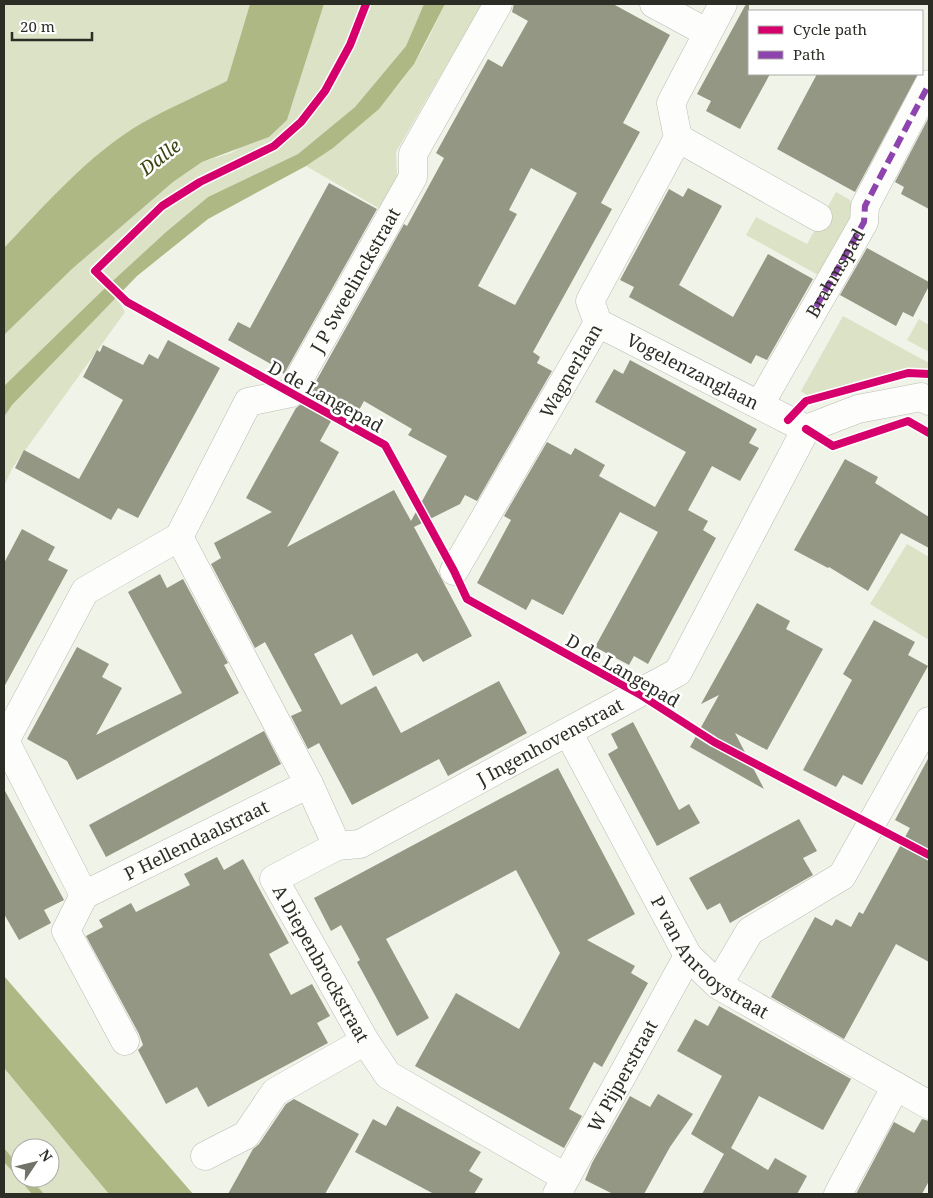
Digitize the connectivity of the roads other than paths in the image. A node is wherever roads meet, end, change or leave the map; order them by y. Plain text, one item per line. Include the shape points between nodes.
1 (498, 4) edge
2 (654, 4) edge
3 (723, 4) edge
4 (706, 32) junction
5 (929, 84) edge
6 (678, 138) junction
7 (818, 216) dead end
8 (598, 323) junction
9 (929, 401) edge
10 (760, 404) junction
11 (806, 429) junction
12 (179, 537) junction
13 (454, 571) dead end
14 (929, 721) edge
15 (568, 732) junction
16 (309, 784) junction
17 (337, 846) junction
18 (84, 895) junction
19 (688, 956) junction
20 (718, 985) junction
21 (365, 1041) junction
22 (125, 1042) dead end
23 (896, 1086) junction
24 (929, 1105) edge
25 (205, 1156) dead end
26 (561, 1186) edge
27 (838, 1194) edge

1 - 12 street, J P Sweelinckstraat via 413,154 413,177 291,393 248,402
2 - 4 street
3 - 4 street
4 - 6 street via 670,103
5 - 10 street, Brahmspad via 865,206 864,222
6 - 7 street
6 - 8 street, Wagnerlaan via 590,301
8 - 10 street, Vogelenzanglaan
8 - 13 street, Wagnerlaan
9 - 11 street via 921,397 858,409
10 - 11 street, Vogelenzanglaan
11 - 15 street, J Ingenhovenstraat via 678,672
12 - 16 street
12 - 18 street via 85,591 5,741
14 - 20 street via 842,876 750,932
15 - 17 street, J Ingenhovenstraat via 360,844
15 - 19 street, P van Anrooystraat
16 - 17 street
16 - 18 street, P Hellendaalstraat
17 - 21 street, A Diepenbrockstraat via 274,879
18 - 22 street via 66,931
19 - 20 street, P van Anrooystraat
19 - 26 street, W Pijperstraat
20 - 23 street, P van Anrooystraat
21 - 25 street via 274,1092 246,1135
21 - 26 street, A Diepenbrockstraat via 388,1075
23 - 24 street, P van Anrooystraat
23 - 27 street

